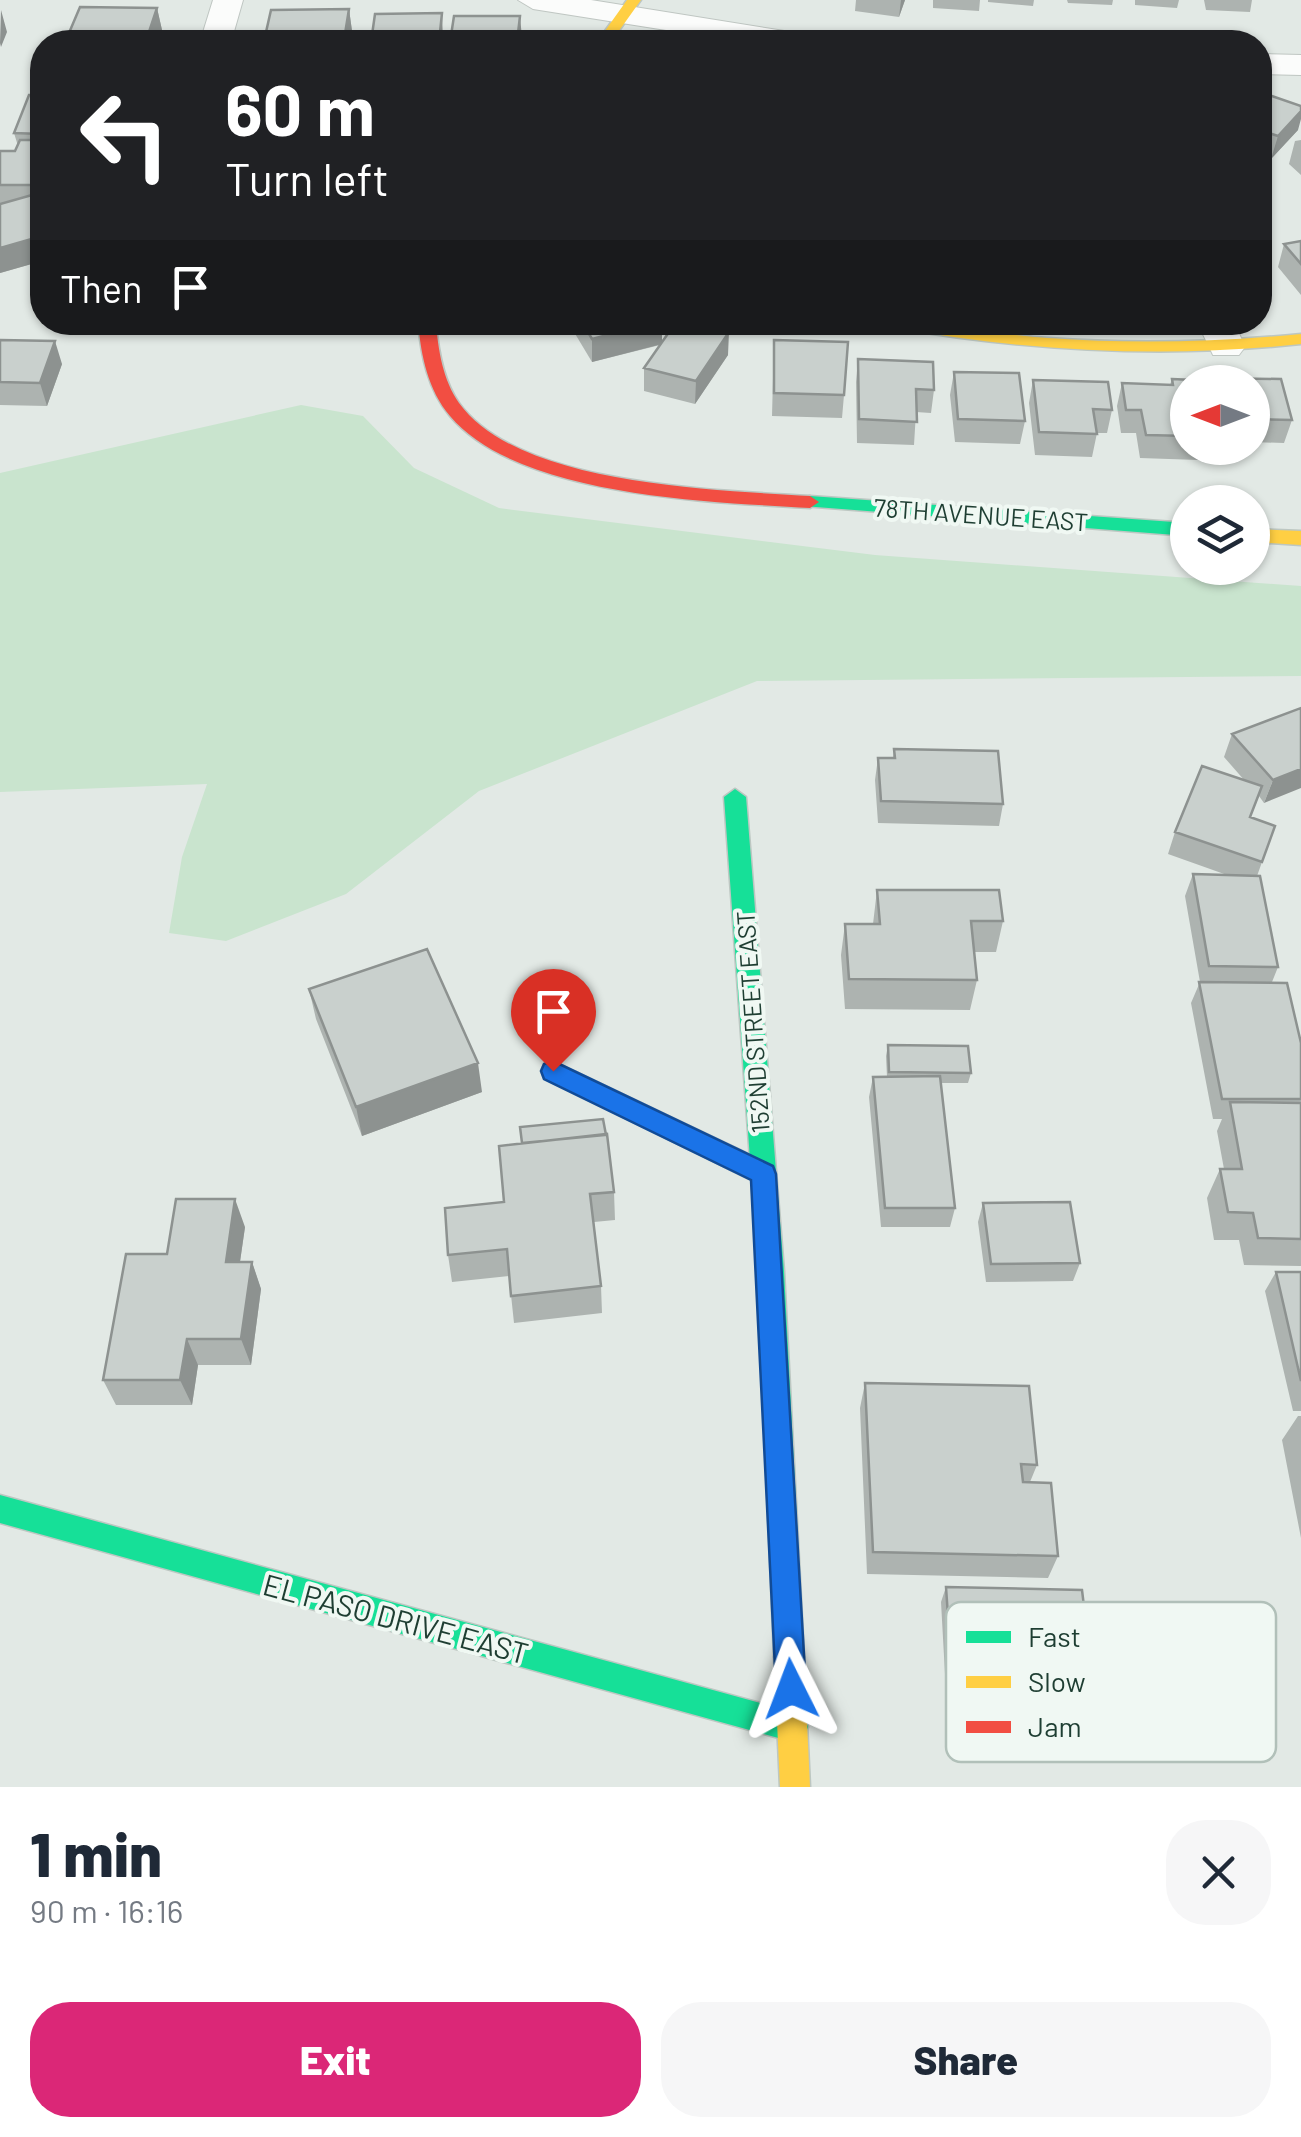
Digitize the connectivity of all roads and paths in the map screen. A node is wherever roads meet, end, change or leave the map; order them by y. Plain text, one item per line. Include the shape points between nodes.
1 (228, 0) edge
2 (533, 0) edge
3 (630, 6) edge
4 (219, 30) edge
5 (613, 30) edge
6 (741, 30) edge
7 (1272, 64) edge
8 (1301, 65) edge
9 (428, 335) edge
10 (972, 335) edge
11 (1221, 335) edge
12 (1301, 339) edge
13 (1170, 529) edge
14 (1270, 536) edge
15 (1301, 538) edge
16 (735, 797) dead end
17 (553, 1071) dead end
18 (764, 1174) junction
19 (0, 1509) edge
20 (792, 1727) junction
21 (795, 1787) edge

1 - 4 street
2 - 3 street
3 - 5 street
3 - 6 street
7 - 8 street
9 - 13 street, 78TH AVENUE EAST via 438,380 463,420 495,441 568,470 776,498
10 - 11 street via 1056,348 1165,351
11 - 12 street
14 - 15 street
16 - 18 street, 152ND STREET EAST
17 - 18 lane
18 - 20 street, 152ND STREET EAST
19 - 20 street, EL PASO DRIVE EAST
20 - 21 street, 152ND STREET EAST

